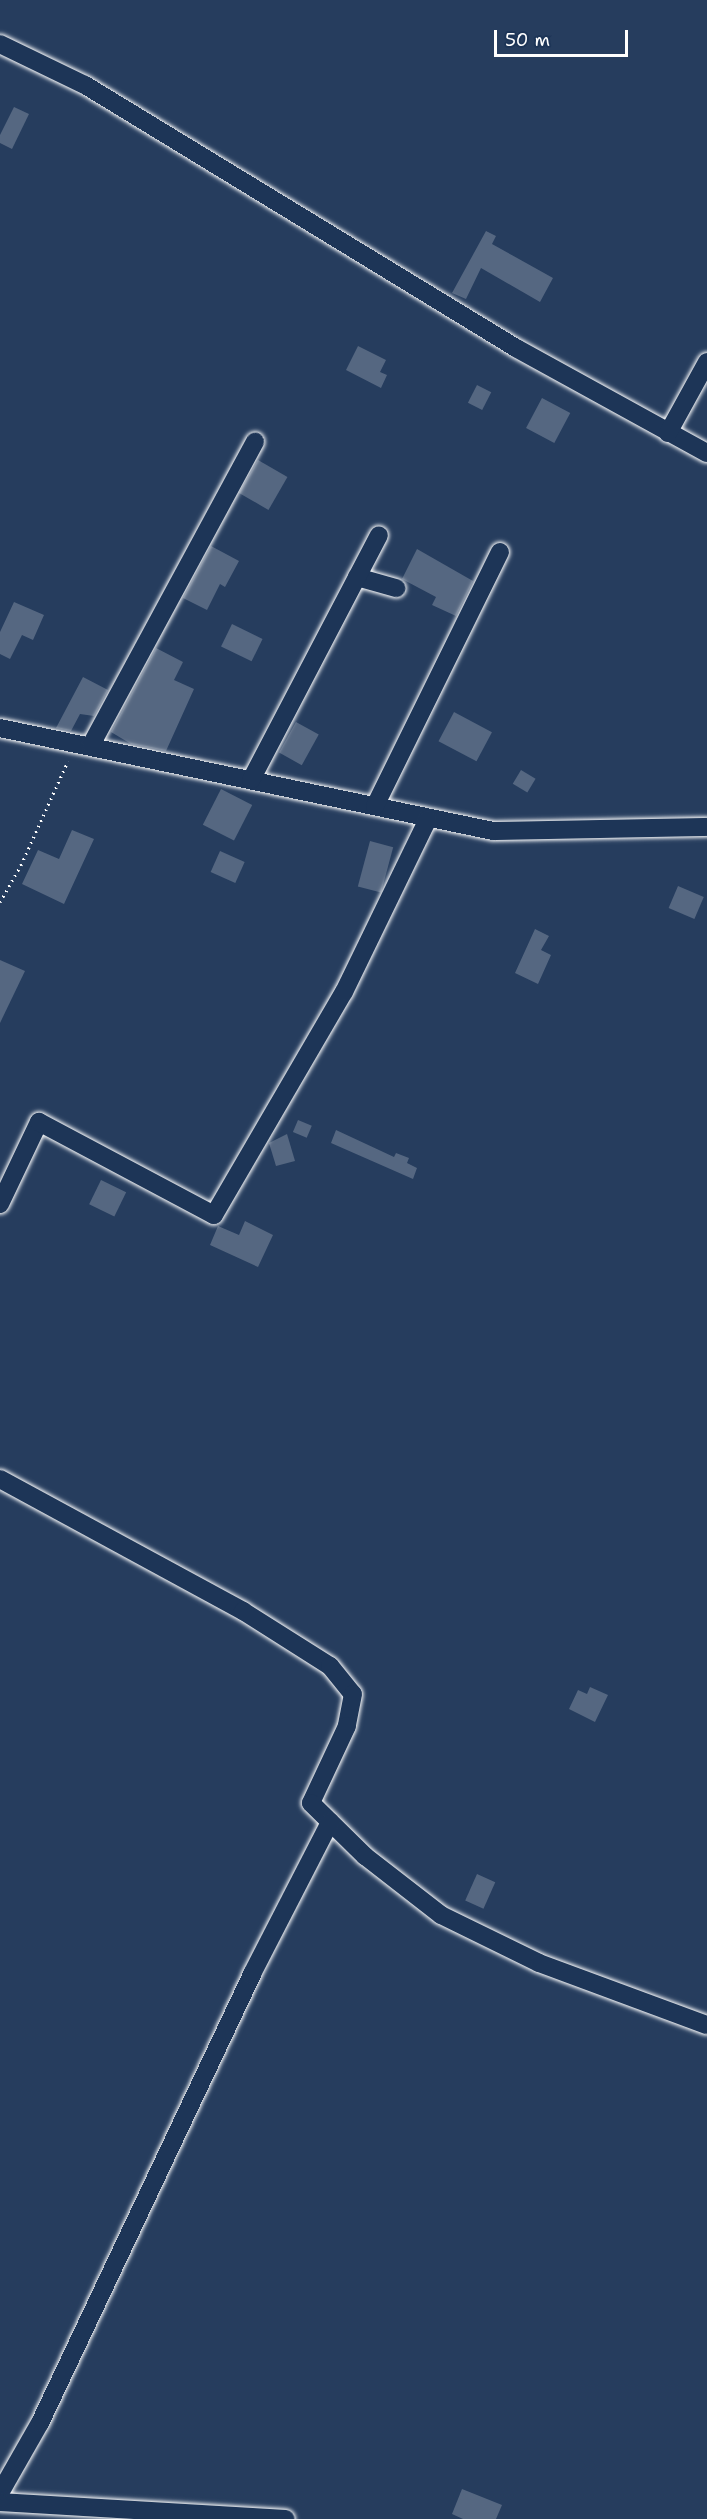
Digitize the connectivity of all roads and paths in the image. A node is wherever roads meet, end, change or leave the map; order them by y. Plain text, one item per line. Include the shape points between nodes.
1 (0, 44) edge
2 (707, 363) edge
3 (668, 433) junction
4 (255, 442) dead end
5 (707, 453) edge
6 (379, 536) dead end
7 (500, 552) dead end
8 (357, 576) junction
9 (396, 588) dead end
10 (0, 728) edge
11 (83, 744) junction
12 (251, 780) junction
13 (375, 806) junction
14 (428, 819) junction
15 (707, 827) edge
16 (0, 902) edge
17 (0, 1204) edge
18 (0, 1479) edge
19 (330, 1822) junction
20 (707, 2025) edge
21 (0, 2493) edge
22 (0, 2502) edge
23 (285, 2519) edge

1 - 3 street via 85,85 516,348
2 - 3 street
3 - 5 street
4 - 11 street
6 - 8 street
7 - 13 street
8 - 9 street
8 - 12 street
10 - 11 street
11 - 12 street
11 - 16 path
12 - 13 street
13 - 14 street
14 - 15 street via 493,831
14 - 17 street via 344,992 214,1215 39,1122
18 - 19 street via 243,1611 330,1666 353,1694 347,1726 311,1803
19 - 20 street via 365,1856 441,1916 539,1963
19 - 21 street via 252,1974 40,2423
22 - 23 street

